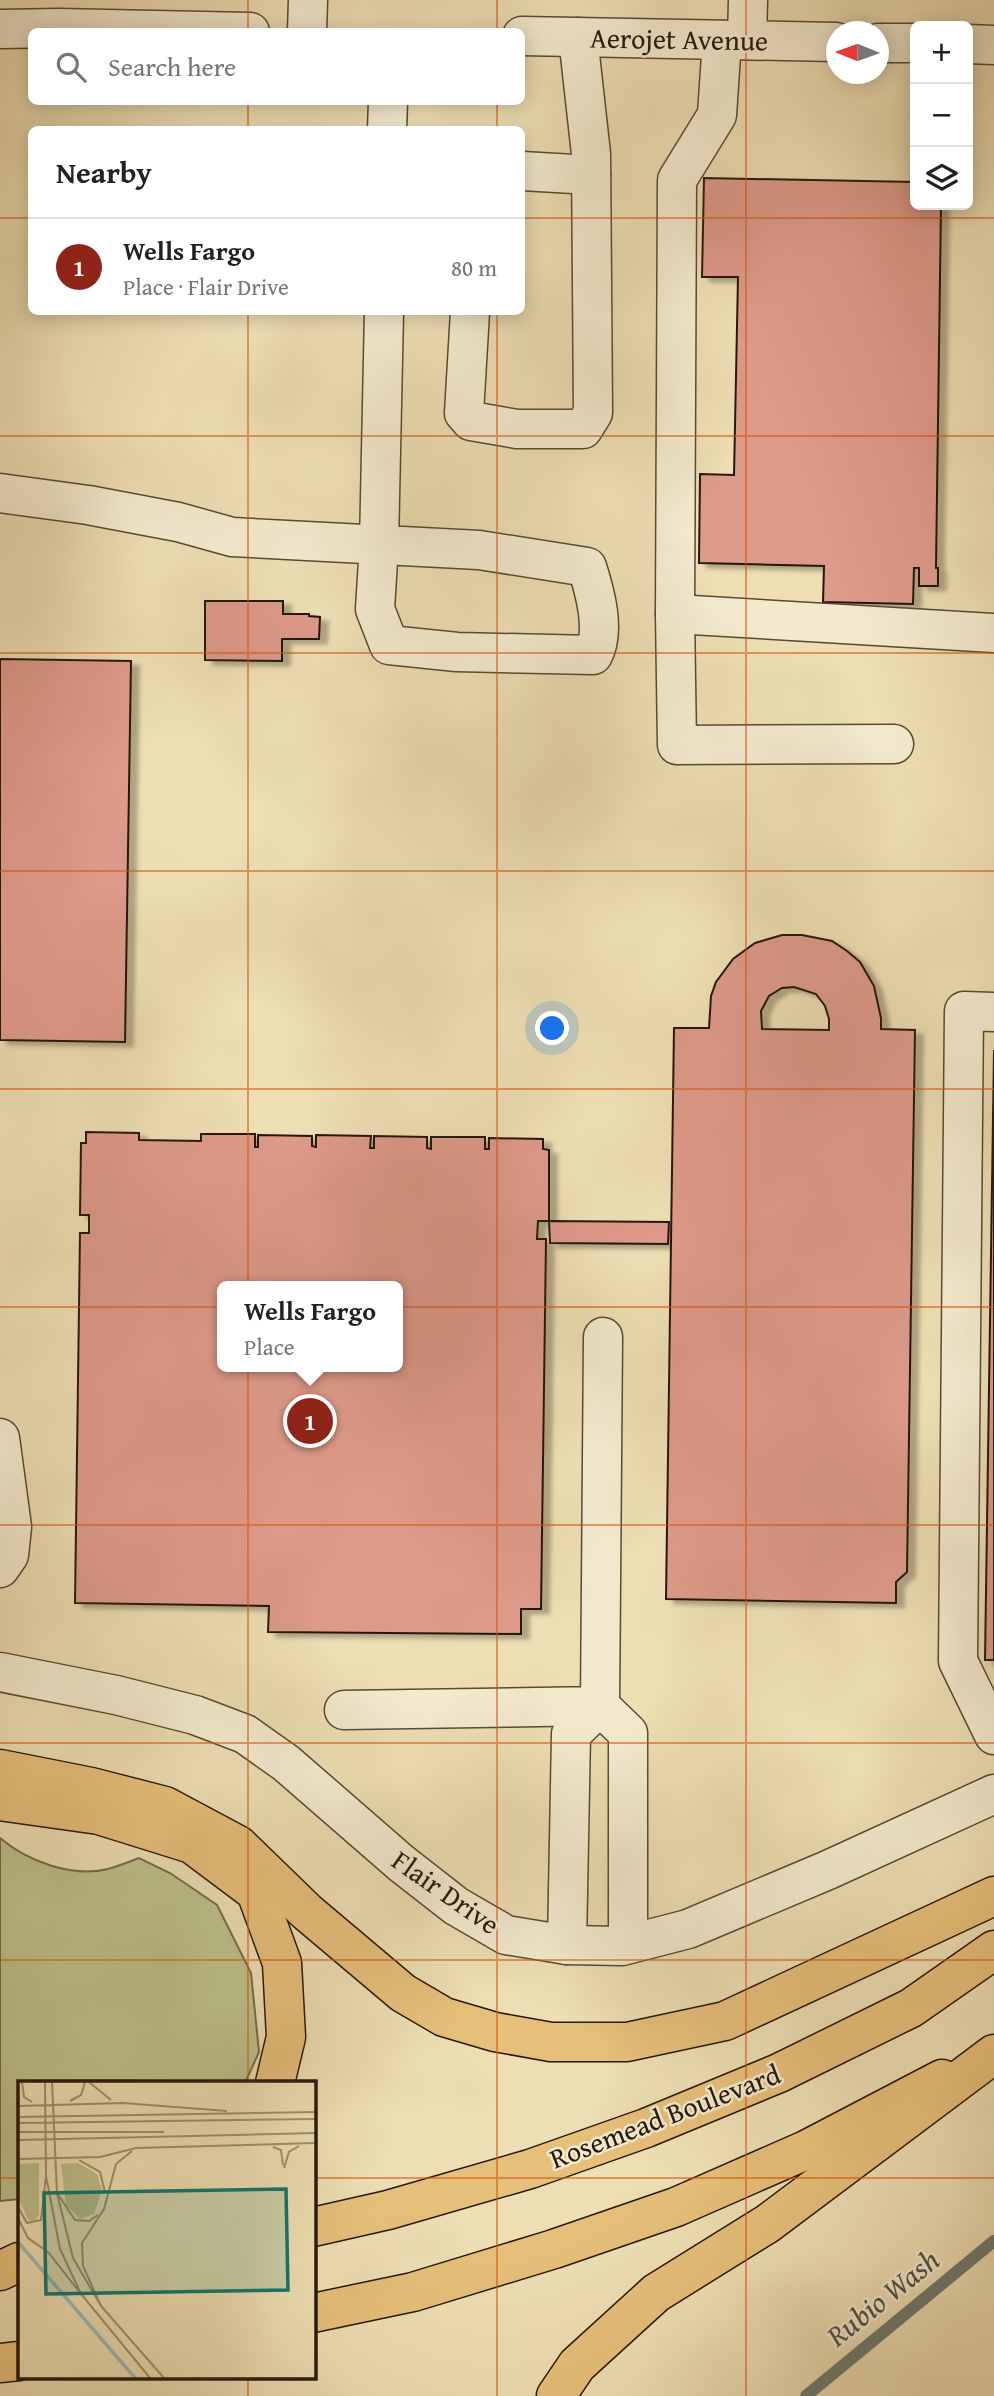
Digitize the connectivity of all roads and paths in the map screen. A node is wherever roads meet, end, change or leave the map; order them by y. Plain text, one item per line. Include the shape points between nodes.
1 (308, 0) edge
2 (748, 0) edge
3 (60, 14) edge
4 (208, 28) edge
5 (307, 28) edge
6 (0, 29) edge
7 (525, 36) edge
8 (579, 37) junction
9 (735, 40) junction
10 (826, 42) edge
11 (889, 43) edge
12 (910, 43) edge
13 (973, 44) edge
14 (994, 45) edge
15 (388, 105) edge
16 (387, 126) edge
17 (525, 171) edge
18 (591, 174) junction
19 (384, 315) edge
20 (470, 315) edge
21 (0, 493) edge
22 (379, 545) junction
23 (675, 614) junction
24 (994, 633) edge
25 (894, 744) dead end
26 (994, 1012) edge
27 (604, 1337) dead end
28 (0, 1438) edge
29 (0, 1568) edge
30 (0, 1672) edge
31 (600, 1706) junction
32 (344, 1710) dead end
33 (994, 1735) edge
34 (0, 1769) edge
35 (994, 1794) edge
36 (0, 1801) edge
37 (994, 1896) edge
38 (628, 1944) junction
39 (567, 1945) junction
40 (994, 1950) edge
41 (994, 2053) edge
42 (275, 2081) edge
43 (315, 2227) edge
44 (18, 2262) edge
45 (18, 2269) edge
46 (0, 2271) edge
47 (315, 2313) edge
48 (18, 2361) edge
49 (0, 2363) edge
50 (556, 2396) edge

1 - 5 street
2 - 9 street
3 - 4 street
3 - 6 street
7 - 8 street, Aerojet Avenue
8 - 9 street, Aerojet Avenue
8 - 18 street
9 - 10 street, Aerojet Avenue
9 - 23 street via 717,115 677,180
11 - 12 street
13 - 14 street
15 - 16 street
17 - 18 street
18 - 20 street via 593,413 583,429 517,429 471,421 464,413
19 - 22 street
21 - 22 street via 178,522 232,537
22 - 22 street via 374,609 389,645 457,652 593,655 599,644 596,596 587,568 479,550
23 - 24 street
23 - 25 street via 677,745
26 - 33 street via 964,1011 958,1661
27 - 31 street
28 - 29 street via 12,1527 9,1555
30 - 39 street, Flair Drive via 116,1695 195,1715 245,1734 456,1906 506,1935
31 - 32 street
31 - 38 street via 628,1733
31 - 39 street via 571,1734
34 - 37 main road via 165,1807 238,1845 307,1912 403,1993 444,2017 551,2042 627,2042 725,2021
35 - 38 street, Flair Drive via 688,1929
36 - 42 main road via 99,1815 192,1844 256,1892 282,1963 286,2038
38 - 39 street, Flair Drive
40 - 43 main road, Rosemead Boulevard via 911,2008 779,2073 646,2128 530,2169
41 - 47 main road via 806,2150 677,2207 413,2292
41 - 50 main road via 767,2224 656,2293 577,2365
44 - 46 main road
45 - 46 main road
48 - 49 main road

